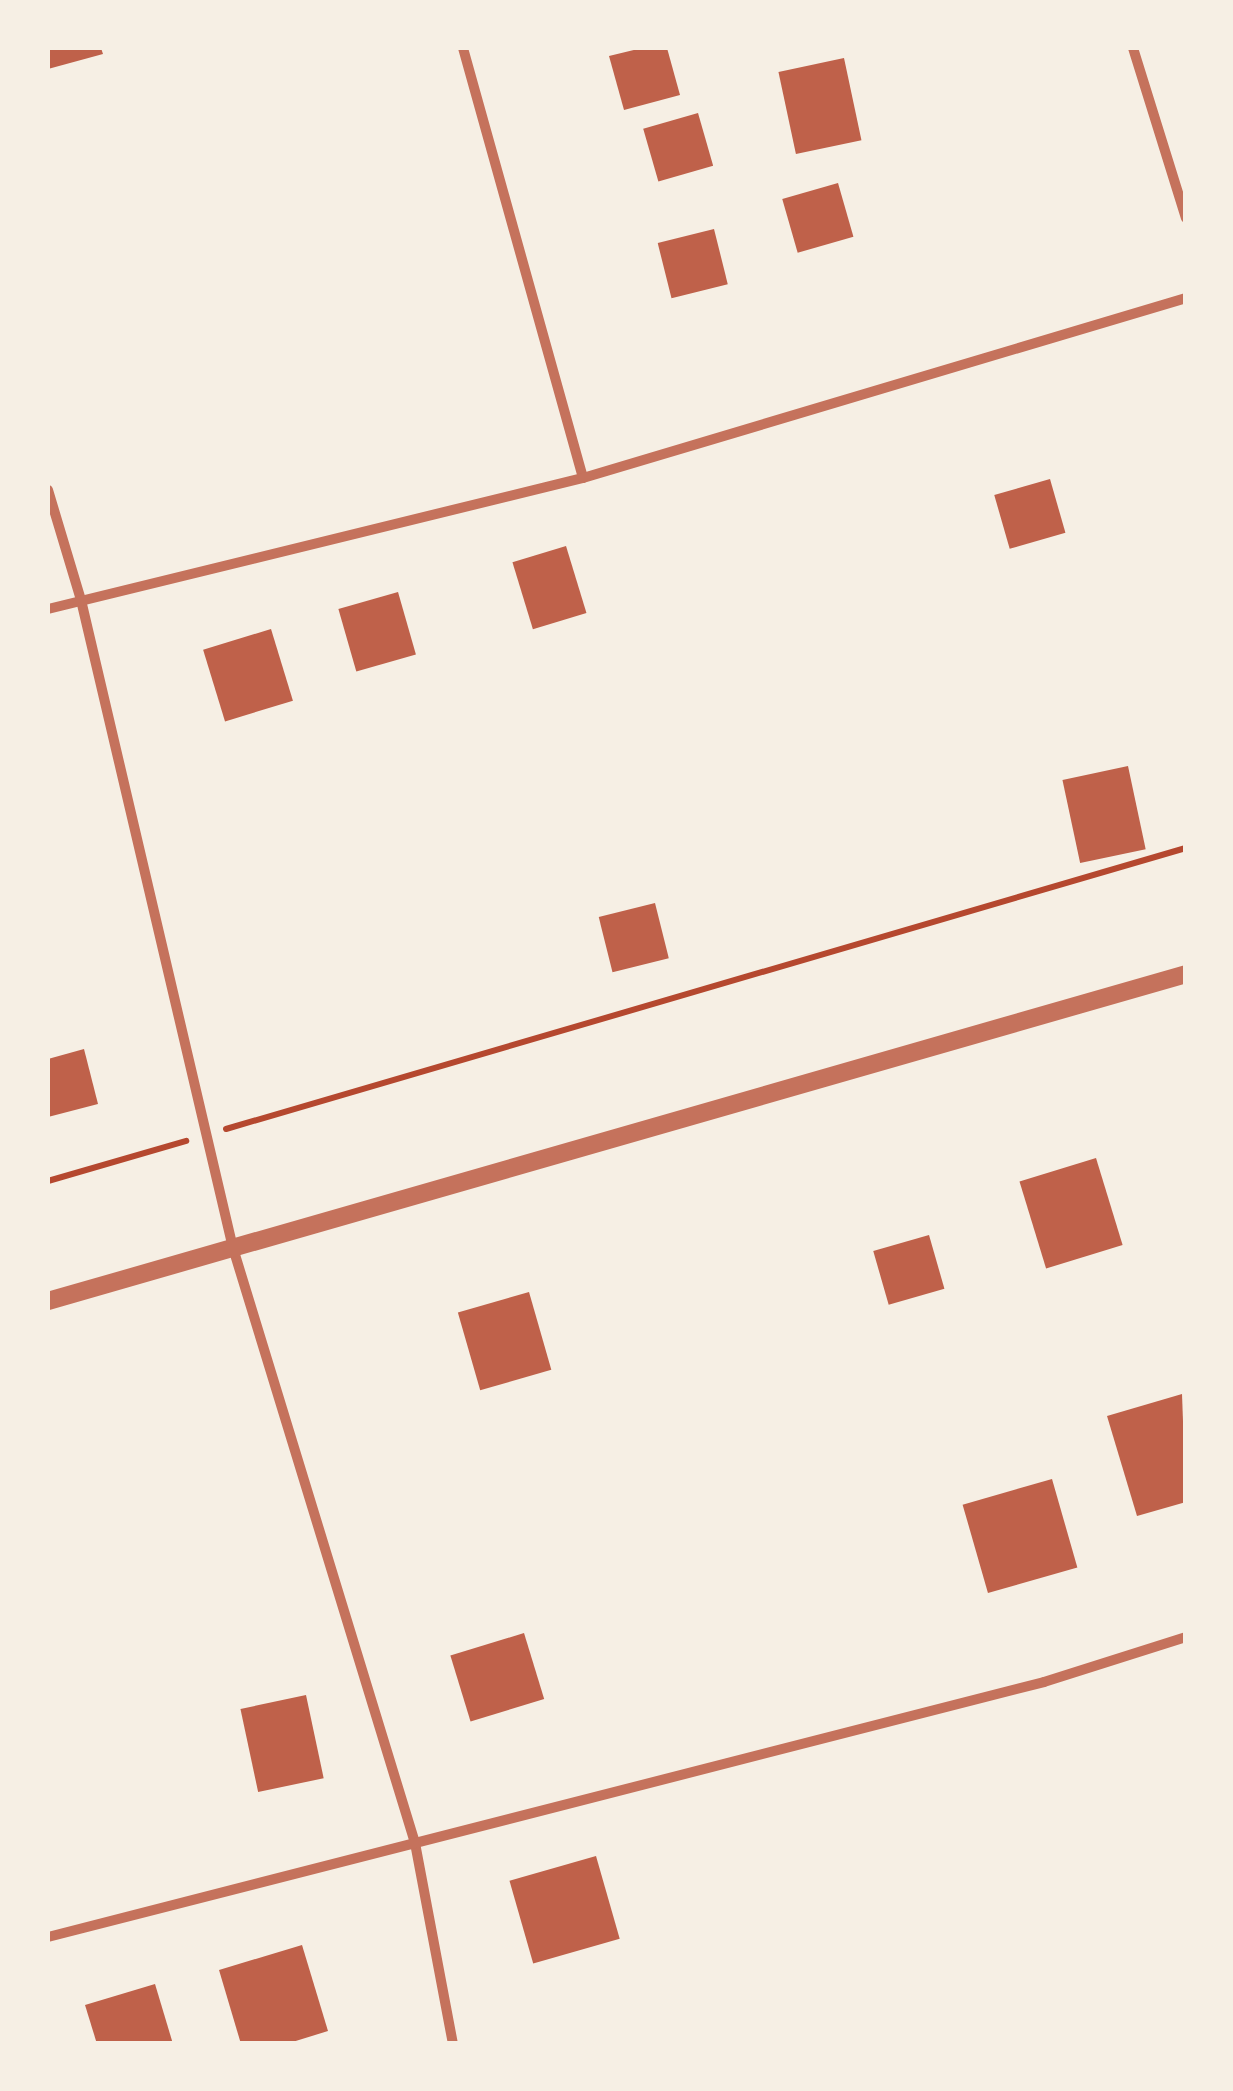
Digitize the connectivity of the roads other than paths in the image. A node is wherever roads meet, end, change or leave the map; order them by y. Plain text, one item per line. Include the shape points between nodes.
1 (464, 48) edge
2 (1133, 48) edge
3 (1186, 218) edge
4 (1186, 298) edge
5 (583, 478) junction
6 (48, 490) edge
7 (81, 600) junction
8 (48, 610) edge
9 (1186, 974) edge
10 (232, 1248) junction
11 (48, 1301) edge
12 (1186, 1636) edge
13 (415, 1843) junction
14 (48, 1937) edge
15 (454, 2044) edge

1 - 5 street
2 - 3 street
4 - 5 street
5 - 7 street
6 - 7 street
7 - 8 street
7 - 10 street
9 - 10 street
10 - 11 street
10 - 13 street
12 - 13 street via 1044,1682
13 - 14 street
13 - 15 street

